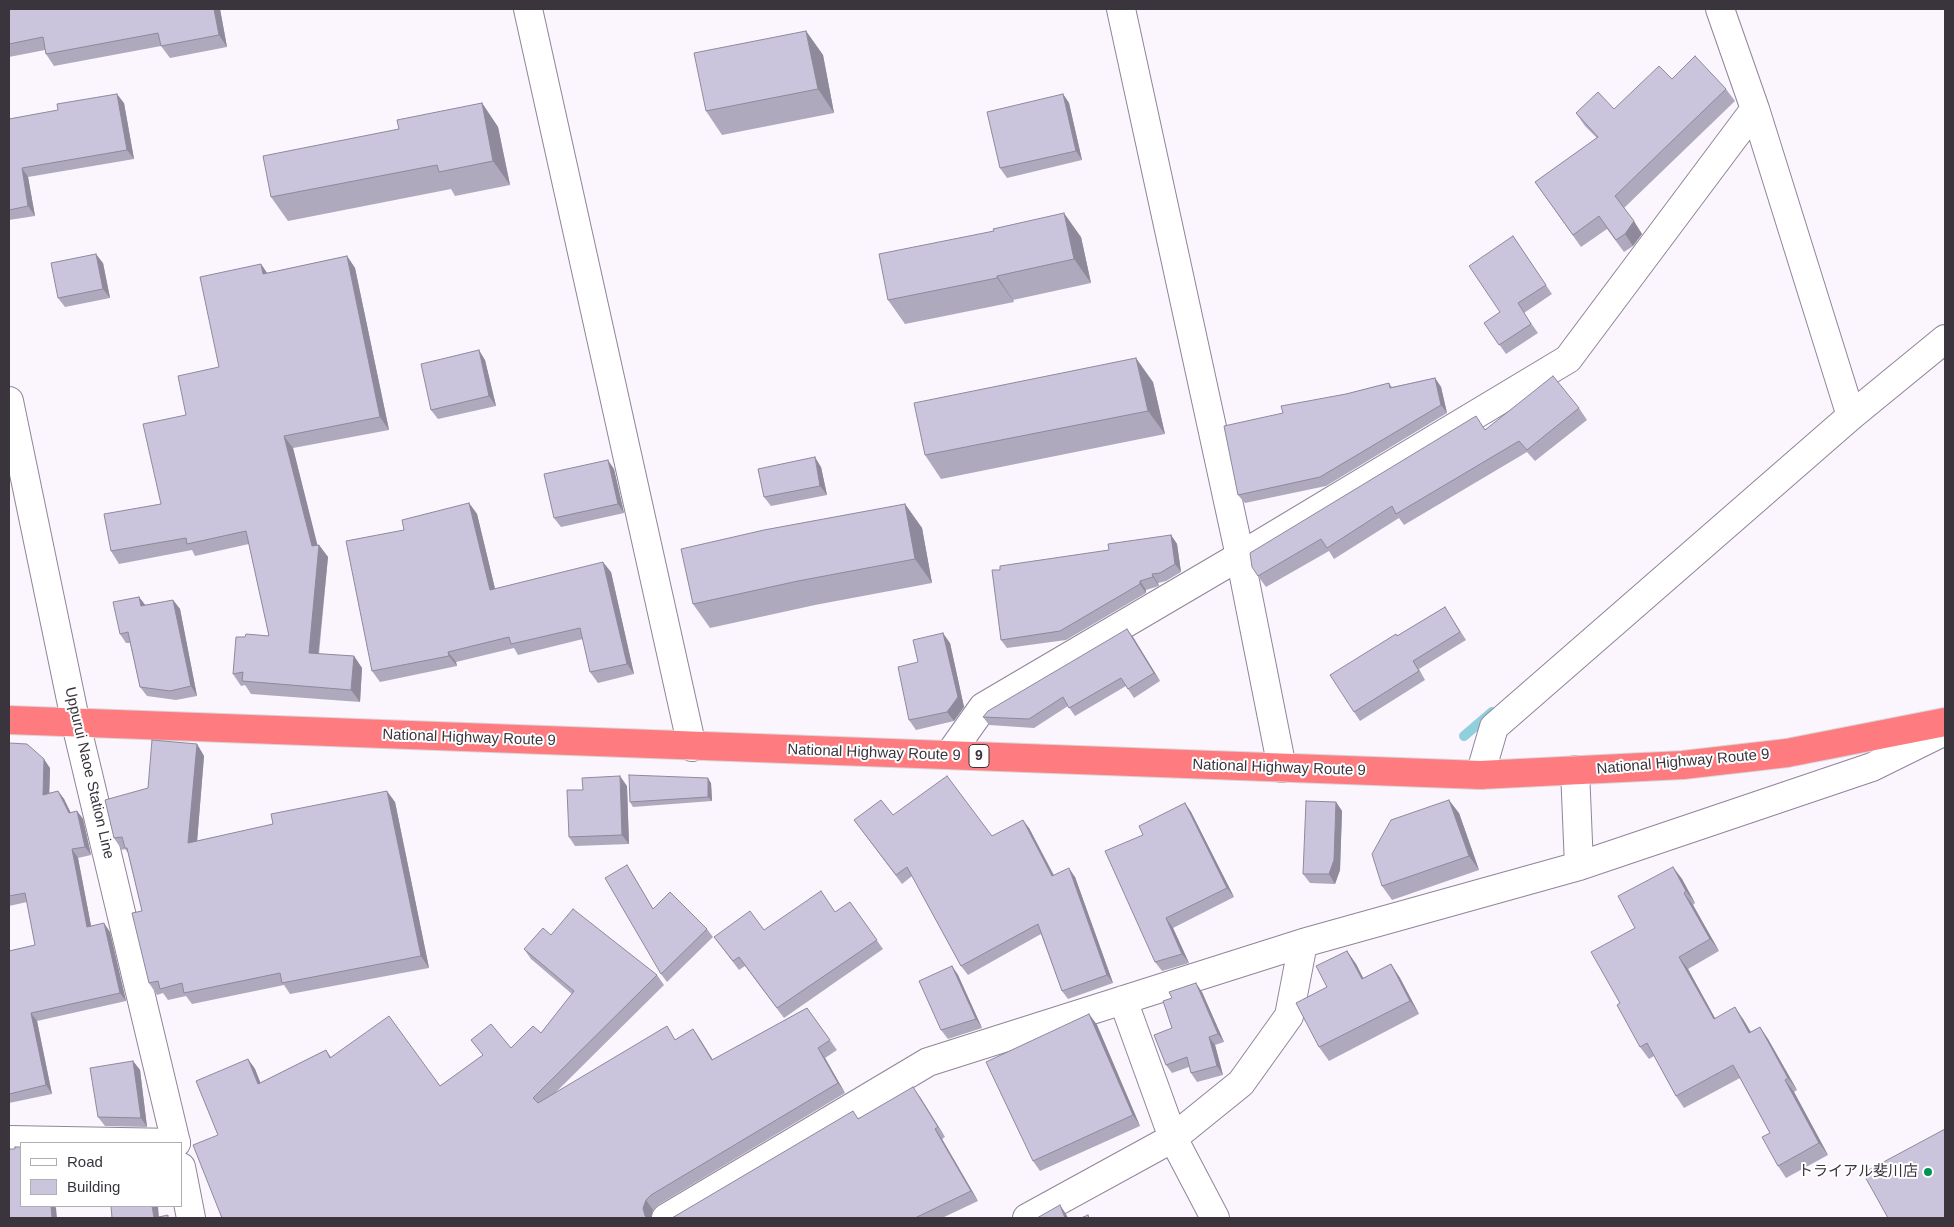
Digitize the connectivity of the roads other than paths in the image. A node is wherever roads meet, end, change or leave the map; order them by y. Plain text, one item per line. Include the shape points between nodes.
1 (528, 9) edge
2 (1121, 9) edge
3 (1720, 9) edge
4 (1755, 110) junction
5 (1945, 339) edge
6 (9, 401) edge
7 (1851, 416) junction
8 (1240, 556) junction
9 (9, 720) edge
10 (1945, 722) edge
11 (76, 724) junction
12 (1945, 731) edge
13 (692, 747) junction
14 (948, 755) junction
15 (1282, 768) junction
16 (1575, 770) junction
17 (1480, 775) junction
18 (1579, 866) junction
19 (1303, 943) junction
20 (1123, 1000) junction
21 (1173, 1138) junction
22 (9, 1140) edge
23 (120, 1142) edge
24 (176, 1142) edge
25 (182, 1172) edge
26 (191, 1218) edge
27 (666, 1218) edge
28 (1027, 1218) edge
29 (1215, 1218) edge

1 - 13 street
2 - 8 street
3 - 4 street
4 - 7 street
4 - 8 street via 1568,359
5 - 7 street
6 - 11 street, Uppurui Naoe Station Line
7 - 17 street via 1494,727
8 - 14 street via 982,707
8 - 15 street
9 - 11 highway, National Highway Route 9 / 9
10 - 16 highway, National Highway Route 9 / 9 via 1787,753 1683,765
11 - 13 highway, National Highway Route 9 / 9
11 - 24 street, Uppurui Naoe Station Line
12 - 18 street via 1872,767
13 - 14 highway, National Highway Route 9 / 9
14 - 15 highway, National Highway Route 9 / 9
15 - 17 highway, National Highway Route 9 / 9
16 - 17 highway, National Highway Route 9 / 9
16 - 18 street
18 - 19 street
19 - 20 street
19 - 21 street via 1290,1016 1240,1083
20 - 21 street
20 - 27 street via 928,1062
21 - 28 street
21 - 29 street
22 - 23 street
25 - 26 street

